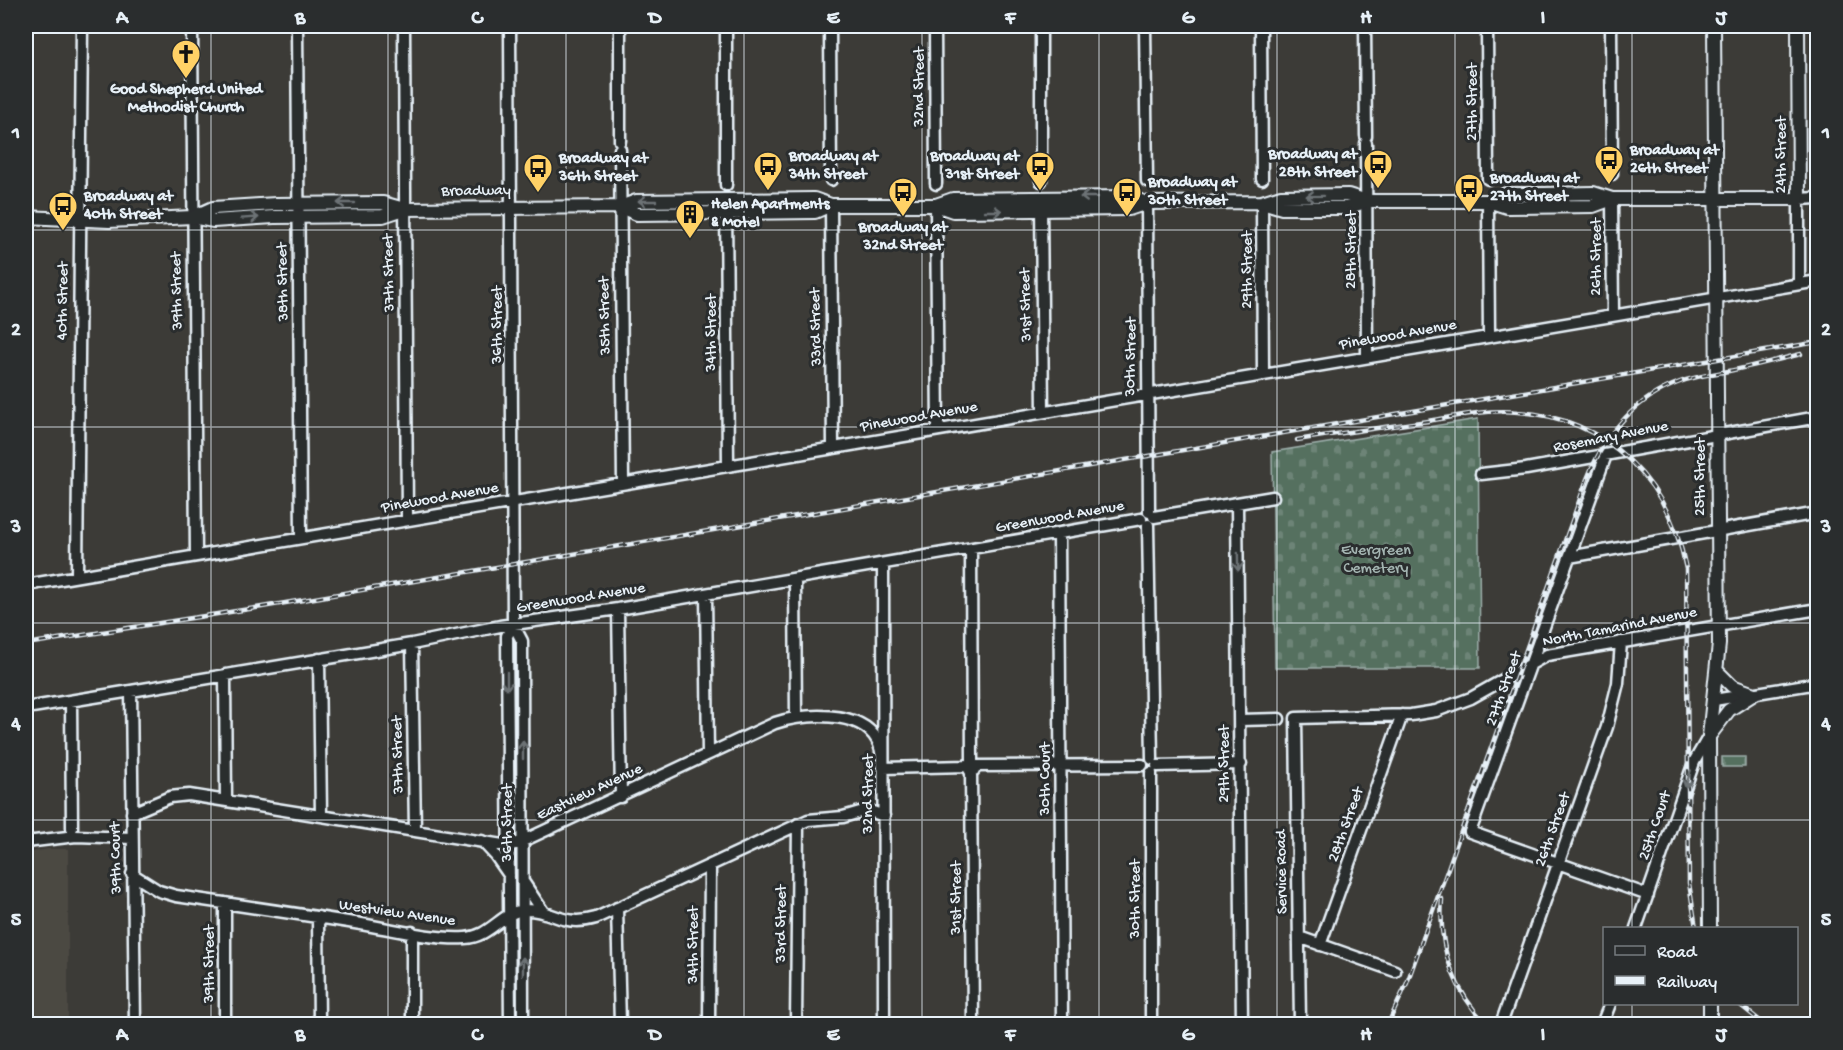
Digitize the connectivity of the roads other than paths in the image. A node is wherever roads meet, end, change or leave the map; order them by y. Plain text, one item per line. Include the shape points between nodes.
1 (82, 26) edge
2 (192, 26) edge
3 (297, 26) edge
4 (404, 26) edge
5 (510, 26) edge
6 (620, 26) edge
7 (726, 26) edge
8 (830, 26) edge
9 (935, 26) edge
10 (1041, 26) edge
11 (1145, 26) edge
12 (1261, 26) edge
13 (1365, 26) edge
14 (1487, 26) edge
15 (1611, 26) edge
16 (1714, 26) edge
17 (1798, 26) edge
18 (1612, 174) dead end
19 (1262, 178) dead end
20 (1488, 179) dead end
21 (831, 180) dead end
22 (1041, 181) dead end
23 (1147, 181) dead end
24 (936, 184) dead end
25 (726, 185) dead end
26 (1818, 198) edge
27 (1716, 199) junction
28 (1799, 199) junction
29 (1612, 200) junction
30 (1367, 201) junction
31 (1488, 201) junction
32 (1262, 202) junction
33 (298, 203) junction
34 (1147, 203) junction
35 (1041, 204) junction
36 (831, 205) junction
37 (936, 205) junction
38 (620, 207) junction
39 (726, 207) junction
40 (512, 208) junction
41 (404, 209) junction
42 (298, 216) junction
43 (26, 217) edge
44 (192, 217) junction
45 (80, 220) junction
46 (1818, 281) edge
47 (1799, 284) junction
48 (1717, 298) junction
49 (1613, 315) junction
50 (1489, 336) junction
51 (1367, 357) junction
52 (1263, 375) junction
53 (1146, 394) junction
54 (1043, 412) junction
55 (1818, 417) edge
56 (938, 430) junction
57 (1717, 434) junction
58 (833, 448) junction
59 (1606, 455) junction
60 (728, 465) junction
61 (1481, 474) dead end
62 (623, 483) junction
63 (1273, 497) dead end
64 (513, 502) junction
65 (1237, 503) junction
66 (1818, 513) edge
67 (1148, 518) junction
68 (407, 520) junction
69 (1718, 530) junction
70 (1059, 534) junction
71 (301, 538) junction
72 (971, 549) junction
73 (195, 556) junction
74 (1569, 557) junction
75 (883, 564) junction
76 (76, 576) junction
77 (795, 579) junction
78 (26, 585) edge
79 (706, 594) junction
80 (618, 609) junction
81 (1818, 609) edge
82 (513, 624) junction
83 (1719, 625) junction
84 (1621, 642) junction
85 (412, 644) junction
86 (319, 659) junction
87 (1531, 663) junction
88 (1717, 671) junction
89 (225, 675) junction
90 (1818, 683) edge
91 (131, 691) junction
92 (1754, 694) junction
93 (1714, 700) junction
94 (70, 701) junction
95 (26, 708) edge
96 (1402, 715) junction
97 (796, 718) junction
98 (1296, 718) joint
99 (1279, 719) dead end
100 (1240, 720) junction
101 (1709, 736) junction
102 (708, 754) junction
103 (1241, 764) junction
104 (1061, 766) junction
105 (1151, 766) junction
106 (971, 767) junction
107 (884, 768) junction
108 (621, 797) junction
109 (226, 801) junction
110 (132, 813) junction
111 (523, 814) junction
112 (321, 815) junction
113 (884, 816) junction
114 (798, 824) junction
115 (72, 828) dead end
116 (546, 829) junction
117 (415, 830) junction
118 (132, 838) junction
119 (482, 841) junction
120 (523, 841) junction
121 (26, 842) edge
122 (509, 846) junction
123 (1558, 863) junction
124 (710, 866) junction
125 (132, 874) junction
126 (509, 875) junction
127 (524, 882) junction
128 (1648, 895) junction
129 (225, 903) junction
130 (617, 908) junction
131 (523, 910) junction
132 (543, 913) junction
133 (510, 915) junction
134 (318, 917) junction
135 (1636, 927) edge
136 (1710, 927) edge
137 (489, 931) junction
138 (411, 932) junction
139 (1299, 937) junction
140 (510, 945) junction
141 (1320, 945) junction
142 (1395, 971) dead end
143 (1610, 1005) edge
144 (1710, 1005) edge
145 (135, 1024) edge
146 (225, 1024) edge
147 (319, 1024) edge
148 (412, 1024) edge
149 (510, 1024) edge
150 (523, 1024) edge
151 (620, 1024) edge
152 (709, 1024) edge
153 (796, 1024) edge
154 (884, 1024) edge
155 (973, 1024) edge
156 (1062, 1024) edge
157 (1152, 1024) edge
158 (1242, 1024) edge
159 (1300, 1024) edge
160 (1501, 1024) edge
161 (1602, 1024) edge
162 (1710, 1024) edge

1 - 45 street, 40th Street
2 - 44 street, 39th Street
3 - 33 street, 38th Street
4 - 41 street, 37th Street
5 - 40 street, 36th Street
6 - 38 street, 35th Street
7 - 25 street
8 - 21 street
9 - 24 street, 32nd Street
10 - 22 street
11 - 23 street
12 - 19 street
13 - 30 street, 28th Street
14 - 20 street, 27th Street
15 - 18 street
16 - 27 main road, 25th Street
17 - 28 main road, 24th Street
26 - 28 street, Broadway
27 - 28 main road, Broadway
27 - 29 main road, Broadway
27 - 48 main road, 25th Street
28 - 47 street, 24th Street
29 - 31 main road, Broadway via 1583,193 1506,194
29 - 49 street, 26th Street
30 - 31 main road, Broadway
30 - 32 main road, Broadway via 1347,208 1282,208
30 - 51 street, 28th Street
31 - 50 street
32 - 34 main road, Broadway
32 - 52 street, 29th Street
41 -> 33 main road, Broadway via 383,203
33 - 42 street, 38th Street
33 - 44 main road, Broadway via 213,208
34 - 35 main road, Broadway via 1129,197
34 - 53 street, 30th Street
35 - 37 main road, Broadway via 952,199
35 - 54 street, 31st Street
36 - 37 main road, Broadway
36 - 39 main road, Broadway via 814,200
36 - 58 street, 33rd Street
37 - 56 street
38 - 39 main road, Broadway via 636,201
38 - 40 main road, Broadway
38 - 62 street, 35th Street
39 - 60 street, 34th Street
40 - 41 main road, Broadway
40 - 64 street, 36th Street
41 - 42 main road, Broadway via 383,216
41 - 68 street, 37th Street
44 -> 42 main road, Broadway via 213,221
42 - 71 street, 38th Street
43 - 45 main road, Broadway
44 - 45 main road, Broadway
44 - 73 street, 39th Street
45 - 76 street, 40th Street
46 - 47 street, Pinewood Avenue
47 - 48 street, Pinewood Avenue
48 - 49 street, Pinewood Avenue
48 - 57 main road, 25th Street
49 - 50 street, Pinewood Avenue
50 - 51 street, Pinewood Avenue
51 - 52 street, Pinewood Avenue
52 - 53 street, Pinewood Avenue
53 - 54 street, Pinewood Avenue
53 - 67 street, 30th Street
54 - 56 street, Pinewood Avenue
55 - 57 street, Rosemary Avenue
56 - 58 street, Pinewood Avenue
57 - 59 street, Rosemary Avenue
57 - 69 main road, 25th Street
58 - 60 street, Pinewood Avenue
59 - 61 street, Rosemary Avenue
59 - 74 street, 27th Street
60 - 62 street, Pinewood Avenue
62 - 64 street, Pinewood Avenue
63 - 65 street, Greenwood Avenue
64 - 68 street, Pinewood Avenue
64 - 82 street, 36th Street
65 - 67 street, Greenwood Avenue
65 -> 100 street, 29th Street
66 - 69 street
67 - 70 street, Greenwood Avenue
67 - 105 street, 30th Street
68 - 71 street, Pinewood Avenue
69 - 74 street
69 - 83 main road, 25th Street
70 - 72 street, Greenwood Avenue
70 - 104 street, 30th Court
71 - 73 street, Pinewood Avenue
72 - 75 street, Greenwood Avenue
72 - 106 street, 31st Street
73 - 76 street, Pinewood Avenue
74 - 87 street, 27th Street
75 - 77 street, Greenwood Avenue
75 - 107 street, 32nd Street
76 - 78 street, Pinewood Avenue
77 - 79 street, Greenwood Avenue
77 - 97 street
79 - 80 street, Greenwood Avenue
79 - 102 street
80 - 82 street, Greenwood Avenue
80 - 108 street
81 - 83 street, North Tamarind Avenue
82 - 85 street, Greenwood Avenue
111 -> 82 street, 36th Street via 522,641
82 -> 122 street, 36th Street via 507,636
83 - 84 street, North Tamarind Avenue
83 - 88 main road, 25th Street
84 - 87 street, North Tamarind Avenue via 1547,655
84 - 123 street, 26th Street via 1613,705
85 - 86 street, Greenwood Avenue
85 - 117 street, 37th Street
86 - 89 street, Greenwood Avenue
86 - 112 street
87 - 96 street, North Tamarind Avenue via 1454,705
87 - 123 street, 27th Street via 1470,832
88 - 92 main road via 1732,686
88 - 93 main road, 25th Street
89 - 91 street, Greenwood Avenue
89 - 109 street
90 - 92 street
91 - 94 street, Greenwood Avenue
91 - 110 street, 39th Court
92 - 93 street
92 - 101 main road via 1729,710
93 - 101 main road, 25th Street
94 - 95 street, Greenwood Avenue
94 - 115 street
96 - 98 street, North Tamarind Avenue
96 - 141 street, 28th Street
97 - 102 street, Eastview Avenue via 775,723
97 - 107 street, Eastview Avenue via 837,717 860,724 877,740
98 - 139 street, Service Road
99 - 100 street
100 - 103 street, 29th Street
101 -> 128 street, 25th Court via 1694,762
101 - 136 main road, 25th Street
102 - 108 street, Eastview Avenue
103 - 105 street
103 - 158 street, 29th Street
104 - 105 street
104 - 106 street
104 - 156 street, 30th Court
105 - 157 street, 30th Street
106 - 107 street
106 - 155 street, 31st Street
107 - 113 street, 32nd Street
108 - 116 street, Eastview Avenue
109 - 110 street via 175,796
109 - 112 street
110 - 118 street, 39th Court
111 - 116 street via 530,824
111 - 120 street, 36th Street
112 - 117 street
113 - 114 street, Westview Avenue via 867,810
113 - 154 street, 32nd Street
114 - 124 street, Westview Avenue
114 - 153 street, 33rd Street
116 - 120 street, Eastview Avenue
117 - 119 street
118 - 121 street via 76,836
118 - 125 street, 39th Court
119 - 122 street
119 - 126 street
120 - 122 street, Eastview Avenue
120 - 127 street, 36th Street
122 - 126 street, 36th Street
123 - 128 street
123 - 160 street, 26th Street
124 - 130 street, Westview Avenue
124 - 152 street, 34th Street
125 - 129 street, Westview Avenue via 159,891
125 - 145 street, 39th Court
126 - 133 street, 36th Street
127 - 131 street, 36th Street
127 - 132 street
128 - 135 street, 25th Court
129 - 134 street, Westview Avenue
129 - 146 street, 39th Street
130 - 132 street, Westview Avenue via 584,921
130 - 151 street
131 - 132 street, Westview Avenue
131 - 133 street, Westview Avenue
150 -> 131 street, 36th Street
133 - 137 street, Westview Avenue
133 - 140 street, 36th Street
134 - 138 street, Westview Avenue
134 - 147 street
137 - 138 street, Westview Avenue via 467,938
137 - 140 street via 500,934
138 - 148 street
139 - 141 street
139 - 159 street, Service Road
140 - 149 street, 36th Street
141 - 142 street
143 - 161 street
144 - 162 main road

